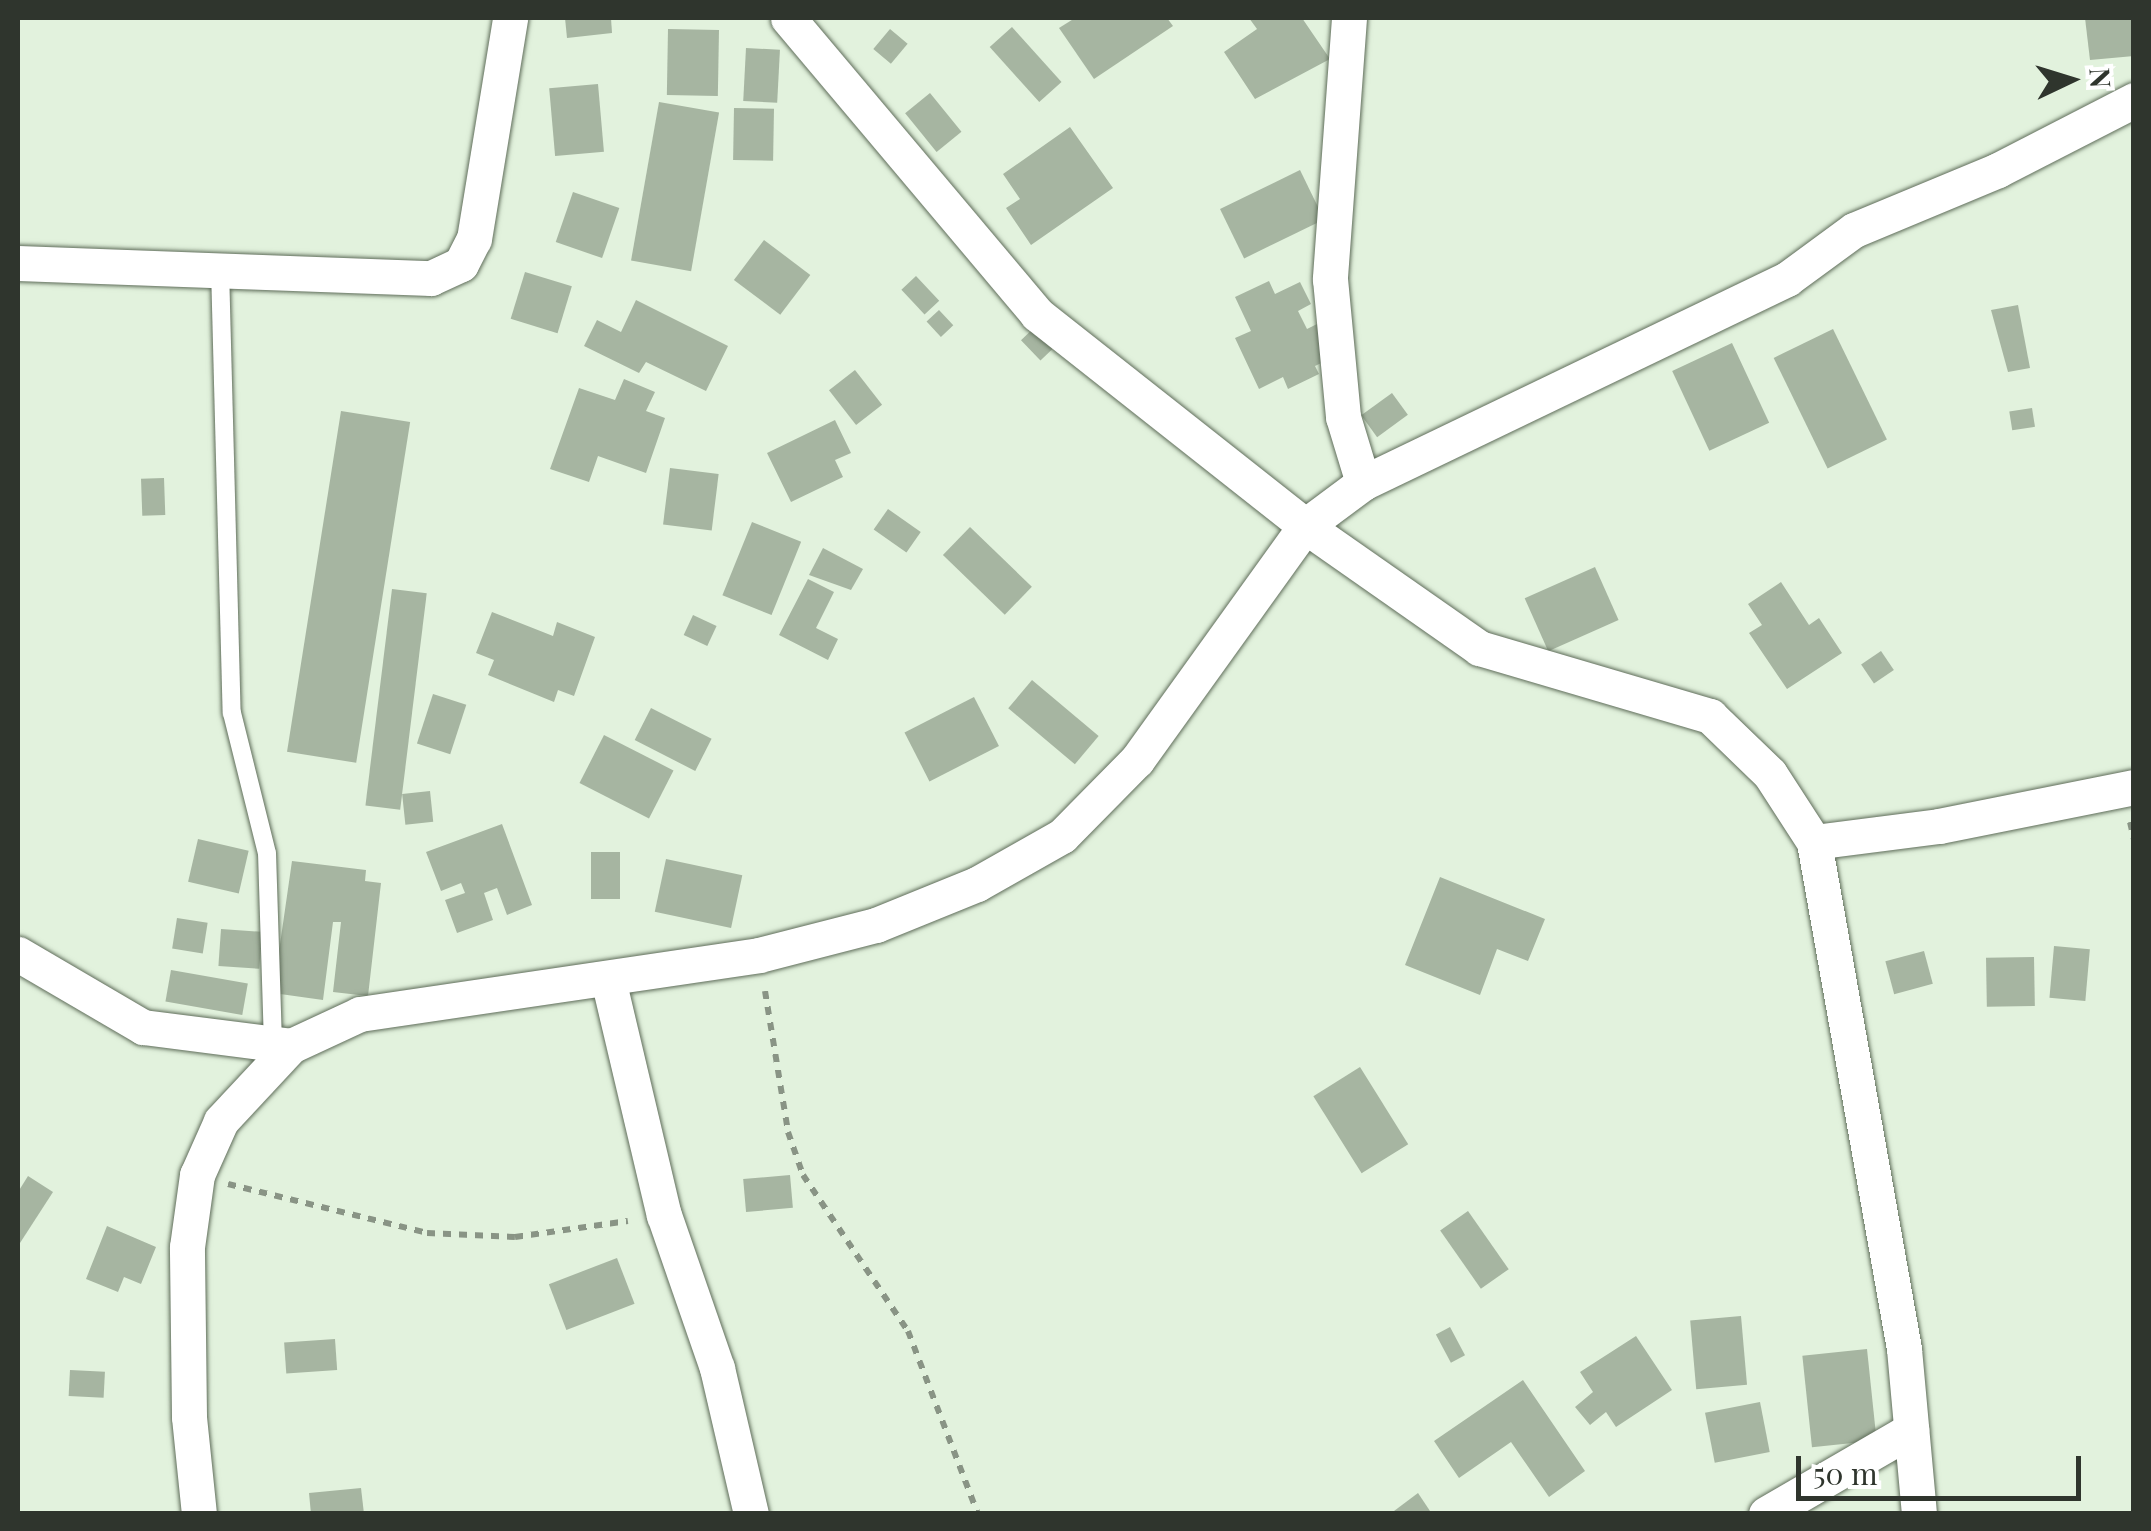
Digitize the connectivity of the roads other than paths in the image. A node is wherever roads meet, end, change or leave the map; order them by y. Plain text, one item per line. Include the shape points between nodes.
1 (510, 18) edge
2 (788, 18) edge
3 (1349, 18) edge
4 (2134, 100) edge
5 (18, 263) edge
6 (220, 268) junction
7 (1363, 483) junction
8 (1305, 526) junction
9 (2134, 787) edge
10 (1814, 842) junction
11 (18, 954) edge
12 (608, 979) junction
13 (282, 1044) junction
14 (1912, 1430) junction
15 (199, 1514) edge
16 (750, 1514) edge
17 (1766, 1514) edge
18 (1919, 1514) edge

1 - 6 street via 474,239 462,264 431,278
2 - 8 street via 1037,314
3 - 7 street via 1330,280 1343,417
4 - 7 street via 2014,163 1854,230 1787,279
5 - 6 street
6 - 13 lane via 232,713 267,853
7 - 8 street
8 - 10 street via 1479,648 1710,716 1770,774
8 - 12 street via 1137,760 1062,836 977,884 876,925 759,955
9 - 10 street via 1939,826
10 - 14 street via 1904,1348
11 - 13 street via 143,1026
12 - 13 street via 360,1014
12 - 16 street via 664,1215 716,1368
13 - 15 street via 221,1121 197,1175 188,1247 189,1417
14 - 17 street
14 - 18 street

